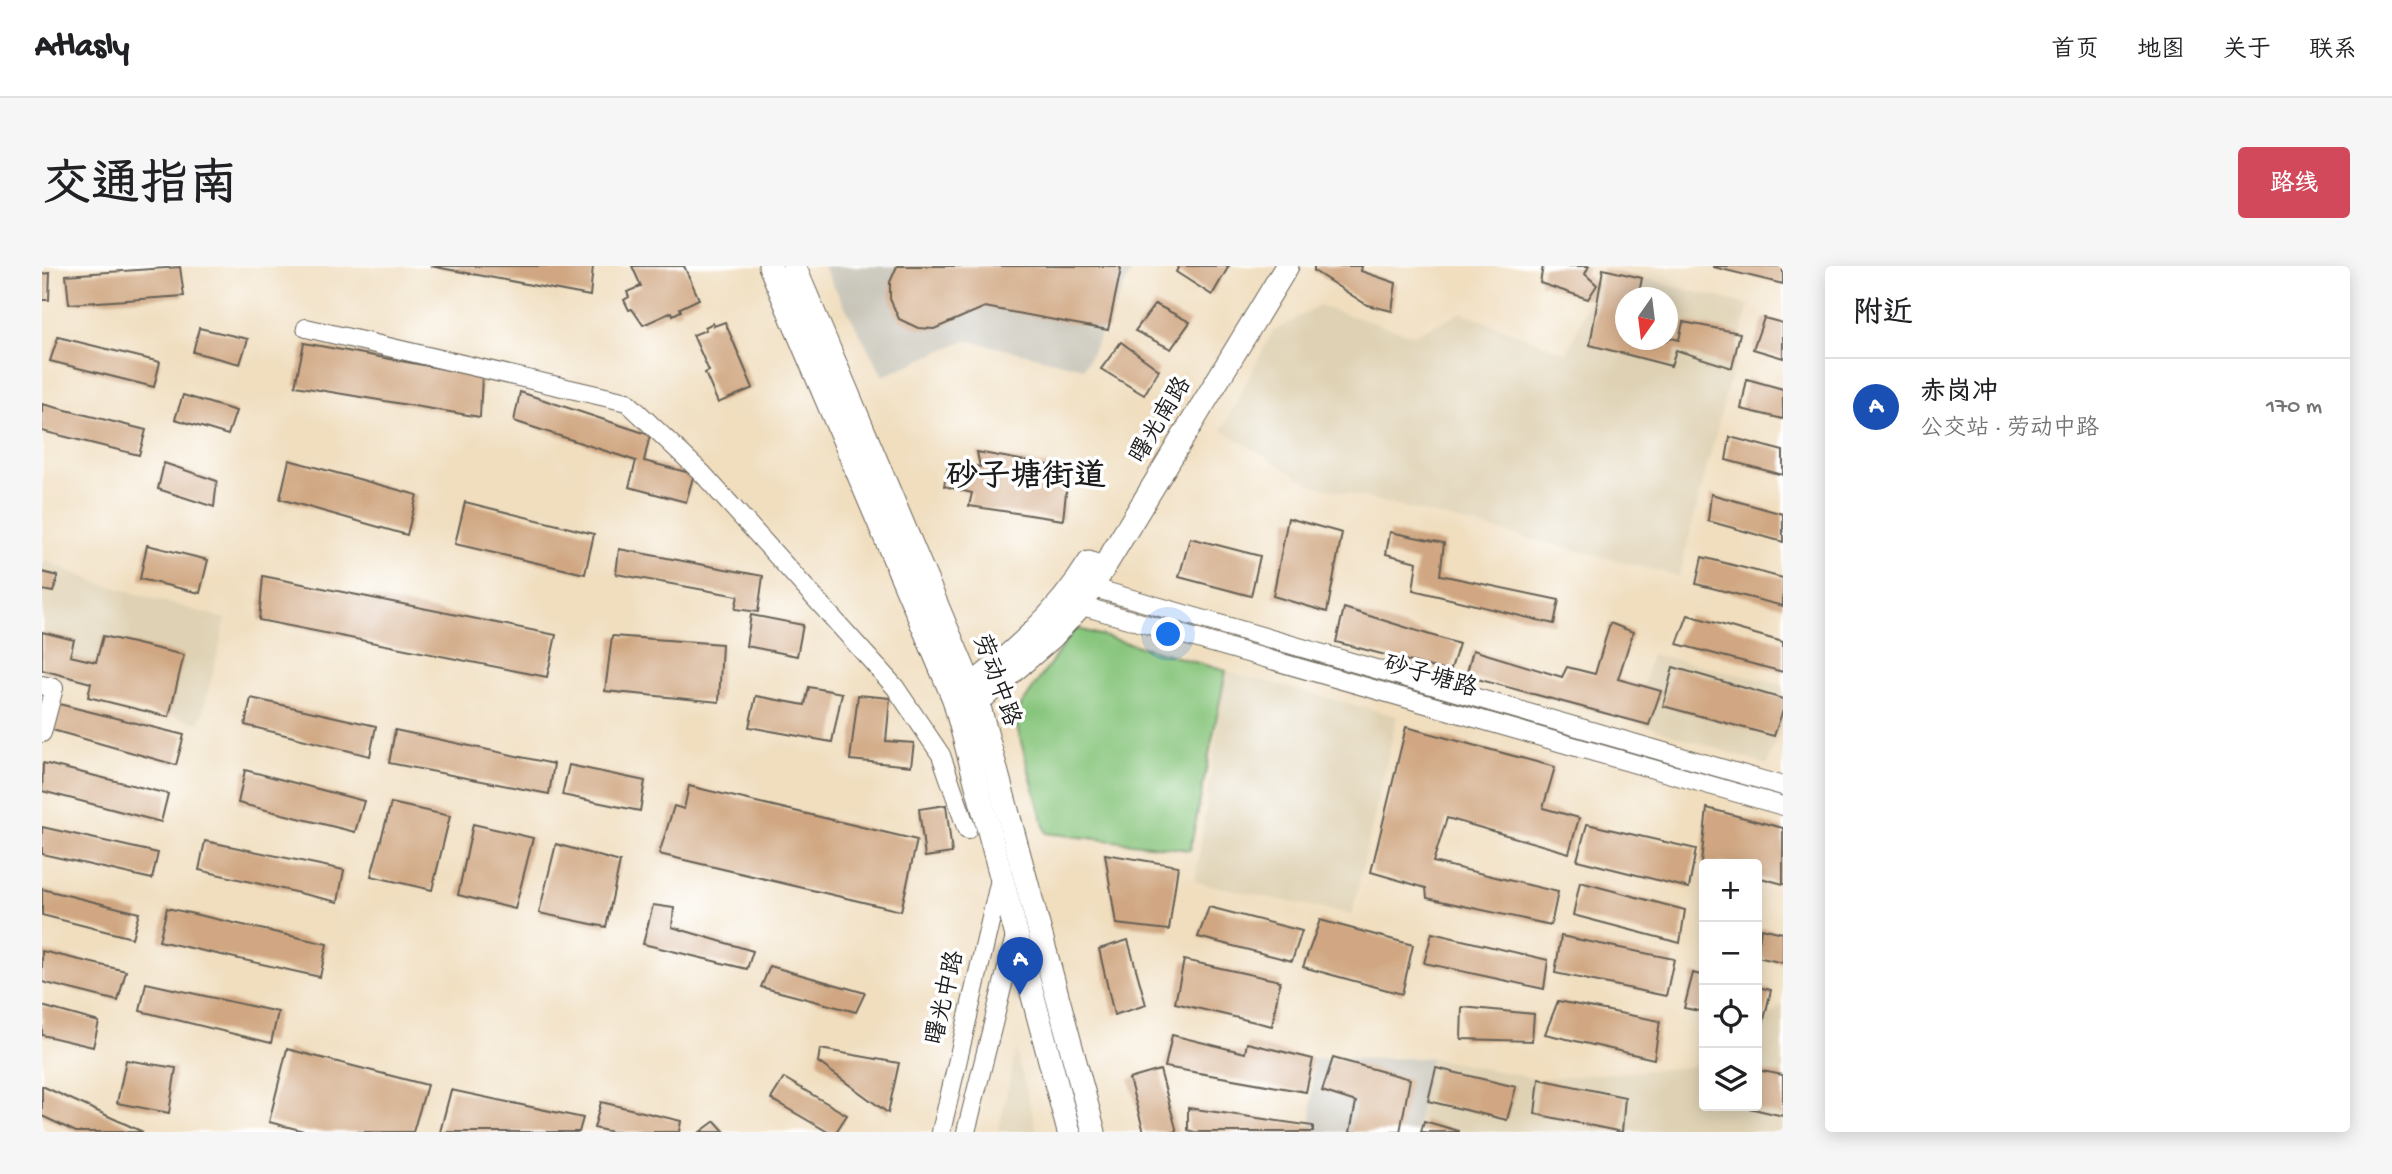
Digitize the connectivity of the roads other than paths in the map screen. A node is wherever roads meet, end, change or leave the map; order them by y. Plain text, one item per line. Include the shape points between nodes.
1 (770, 266) edge
2 (794, 266) edge
3 (1270, 266) edge
4 (1287, 266) edge
5 (306, 328) dead end
6 (1077, 594) junction
7 (42, 685) edge
8 (975, 694) junction
9 (957, 708) junction
10 (42, 733) edge
11 (1783, 786) edge
12 (1783, 806) edge
13 (967, 830) dead end
14 (1001, 875) junction
15 (1028, 887) junction
16 (1016, 931) junction
17 (941, 1132) edge
18 (966, 1132) edge
19 (1069, 1132) edge
20 (1094, 1132) edge

1 - 9 main road, 劳动中路
2 - 8 main road, 劳动中路
3 - 6 main road, 曙光南路
4 - 6 main road, 曙光南路
5 - 13 street via 626,402 702,473 895,687 941,755
6 - 8 main road, 曙光南路 via 1052,637
6 - 11 street, 砂子塘路
6 - 12 street, 砂子塘路
7 - 10 street via 54,688
8 - 9 main road, 曙光南路
8 - 15 main road, 劳动中路
9 - 14 main road, 劳动中路
14 - 16 main road, 劳动中路
14 - 17 street, 曙光中路
15 - 16 street, 曙光中路
15 - 20 main road, 劳动中路
16 - 18 street, 曙光中路
16 - 19 main road, 劳动中路

